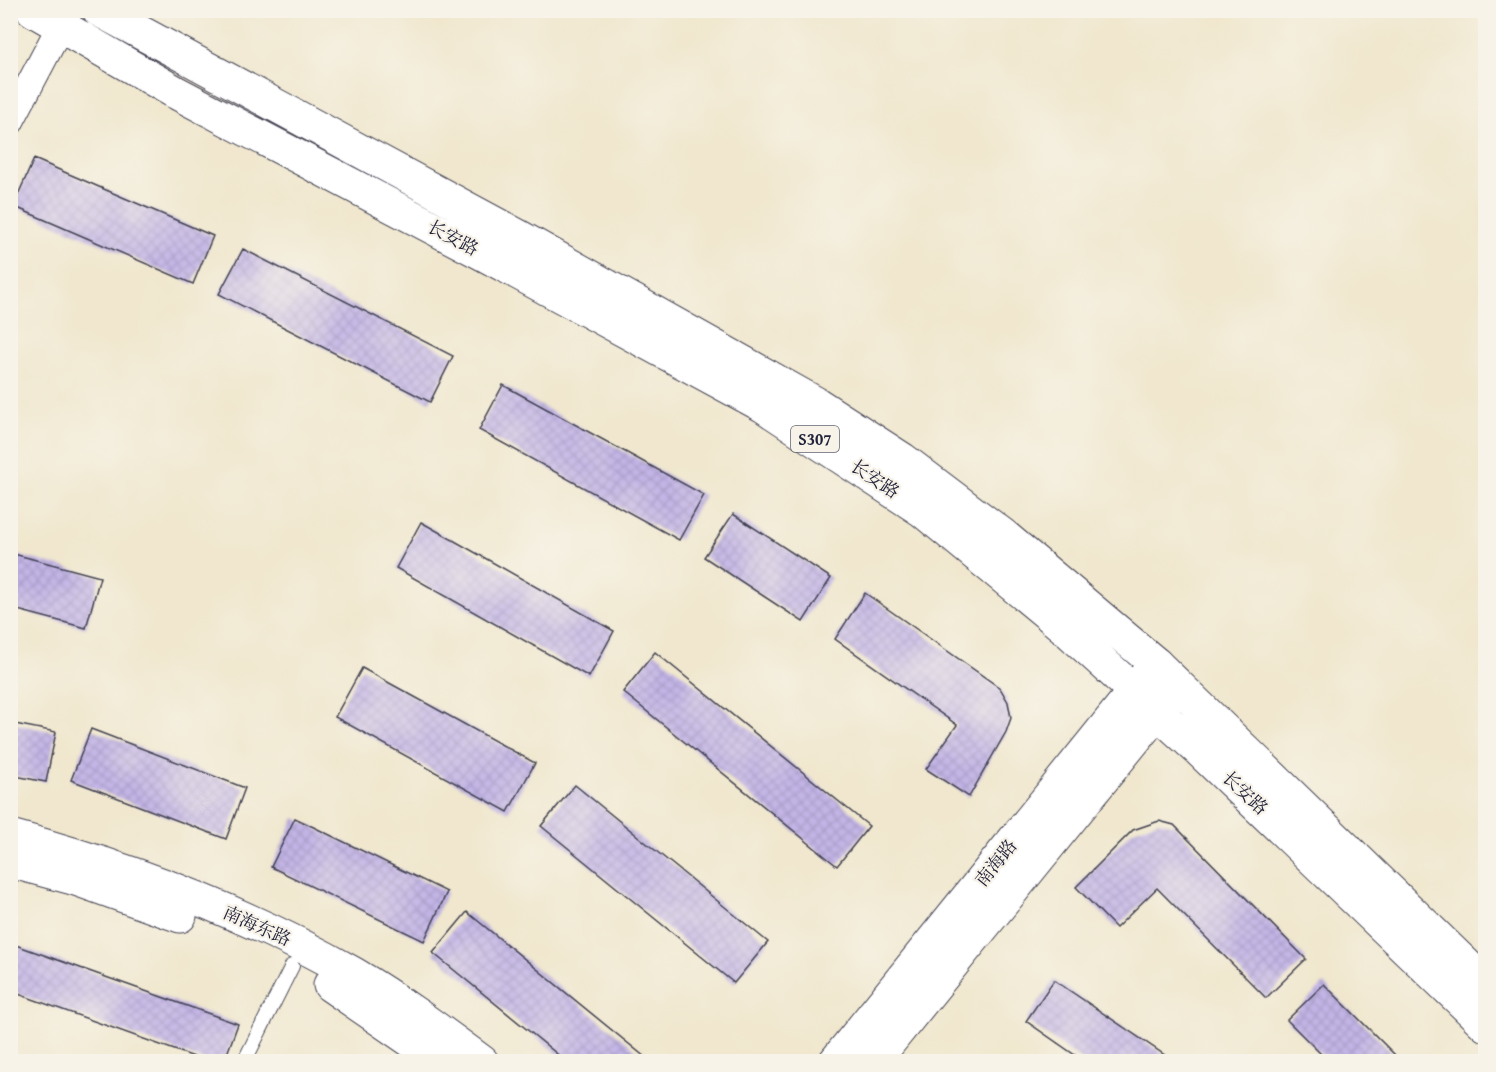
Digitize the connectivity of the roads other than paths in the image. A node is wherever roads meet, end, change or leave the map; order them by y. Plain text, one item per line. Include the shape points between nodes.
1 (33, 10) edge
2 (99, 10) edge
3 (65, 20) edge
4 (10, 122) edge
5 (1167, 675) junction
6 (1146, 701) junction
7 (10, 836) edge
8 (10, 861) edge
9 (292, 966) junction
10 (1485, 984) edge
11 (1485, 1025) edge
12 (244, 1062) edge
13 (442, 1062) edge
14 (482, 1062) edge
15 (835, 1062) edge
16 (873, 1062) edge

1 - 3 main road, 长安路 / S307
2 - 5 main road, 长安路 / S307 via 518,236 817,404 902,459 1004,536
3 - 4 street
3 - 6 main road, 长安路 / S307 via 762,405 923,511
5 - 6 main road, 南海路
5 - 10 main road, 长安路 / S307
6 - 11 main road, 长安路 / S307
6 - 15 main road, 南海路
6 - 16 main road, 南海路
7 - 14 main road, 南海东路 via 168,887 303,947 406,1007
8 - 9 main road, 南海东路 via 167,911
9 - 12 lane
9 - 13 main road, 南海东路 via 322,980

